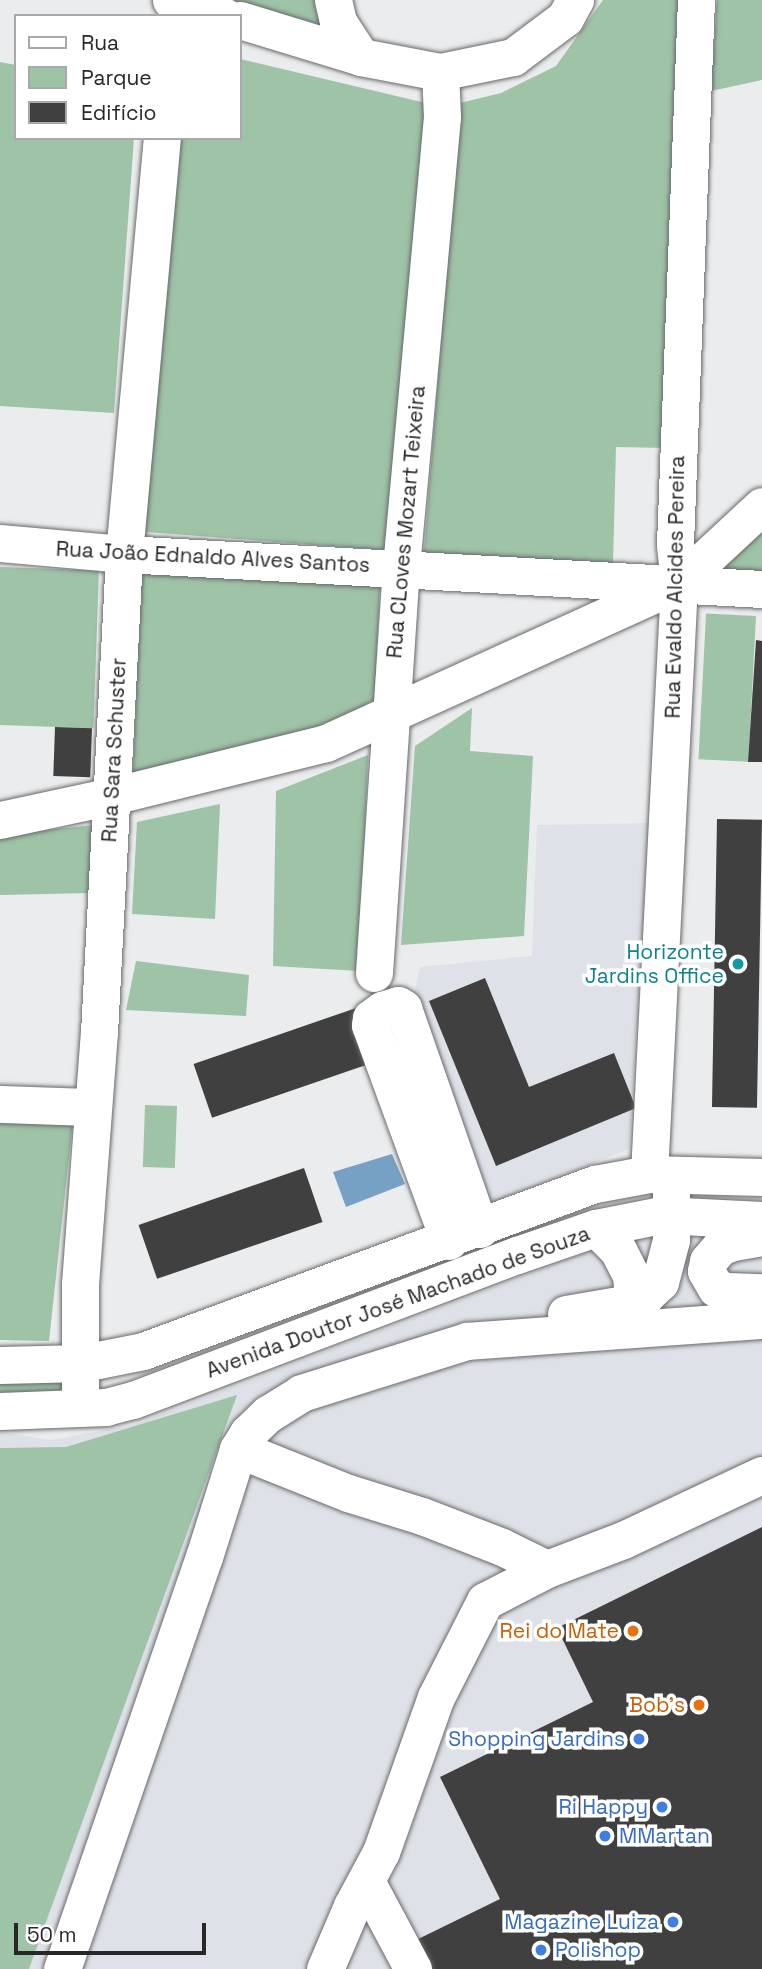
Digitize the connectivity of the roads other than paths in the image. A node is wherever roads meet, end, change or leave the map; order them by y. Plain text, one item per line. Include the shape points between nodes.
1 (174, 0) edge
2 (333, 0) edge
3 (575, 0) edge
4 (696, 0) edge
5 (218, 14) edge
6 (242, 21) edge
7 (361, 57) junction
8 (440, 72) junction
9 (162, 140) edge
10 (762, 506) edge
11 (0, 542) edge
12 (124, 554) junction
13 (401, 567) junction
14 (679, 583) junction
15 (762, 589) edge
16 (389, 714) junction
17 (112, 796) junction
18 (0, 820) edge
19 (374, 972) dead end
20 (0, 1104) edge
21 (92, 1107) junction
22 (660, 1173) junction
23 (762, 1177) edge
24 (673, 1216) junction
25 (762, 1220) edge
26 (596, 1228) junction
27 (464, 1235) junction
28 (762, 1237) edge
29 (762, 1292) edge
30 (633, 1300) junction
31 (762, 1320) edge
32 (528, 1338) junction
33 (83, 1363) junction
34 (0, 1365) edge
35 (80, 1408) junction
36 (0, 1411) edge
37 (238, 1448) junction
38 (762, 1475) edge
39 (547, 1569) junction
40 (366, 1881) junction
41 (62, 1969) edge
42 (325, 1969) edge
43 (413, 1969) edge

1 - 5 street
2 - 7 street via 338,22
3 - 8 street via 565,18 513,57
4 - 14 street, Rua Evaldo Alcides Pereira via 675,544
6 - 7 street
7 - 8 street
8 - 13 street, Rua CLoves Mozart Teixeira via 442,117
9 - 12 street, Rua Sara Schuster
10 - 14 street
11 - 12 street, Rua João Ednaldo Alves Santos
12 - 13 street, Rua João Ednaldo Alves Santos
12 - 17 street, Rua Sara Schuster
13 - 14 street, Rua João Ednaldo Alves Santos
13 - 16 street, Rua CLoves Mozart Teixeira
14 - 15 street, Rua João Ednaldo Alves Santos
14 - 16 street
14 - 22 street, Rua Evaldo Alcides Pereira
16 - 17 street via 326,743
16 - 19 street, Rua CLoves Mozart Teixeira
17 - 18 street
17 - 21 street, Rua Sara Schuster
20 - 21 street
21 - 33 street, Rua Sara Schuster via 80,1284
22 - 23 street, Avenida Doutor José Machado de Souza
22 - 24 street, Rua Evaldo Alcides Pereira
22 - 27 street, Avenida Doutor José Machado de Souza via 595,1184
24 - 25 street, Avenida Doutor José Machado de Souza
24 - 26 street, Avenida Doutor José Machado de Souza
24 - 30 street, Rua Evaldo Alcides Pereira via 660,1282
26 - 30 street via 618,1250 631,1275
26 - 35 street, Avenida Doutor José Machado de Souza via 143,1396
27 - 27 street via 404,1008 398,1005 382,1010 371,1018 370,1025
27 - 33 street, Avenida Doutor José Machado de Souza via 170,1343
28 - 29 street via 720,1247 706,1271 716,1288
30 - 32 street via 541,1323
31 - 32 street
32 - 37 street via 467,1342 301,1393 268,1414
33 - 34 street, Avenida Doutor José Machado de Souza
33 - 35 street, Rua Sara Schuster
35 - 36 street, Avenida Doutor José Machado de Souza
37 - 39 street via 348,1493 434,1520
37 - 41 street
38 - 39 street via 623,1540
39 - 40 street via 485,1601 436,1697 401,1804
40 - 42 street
40 - 43 street

